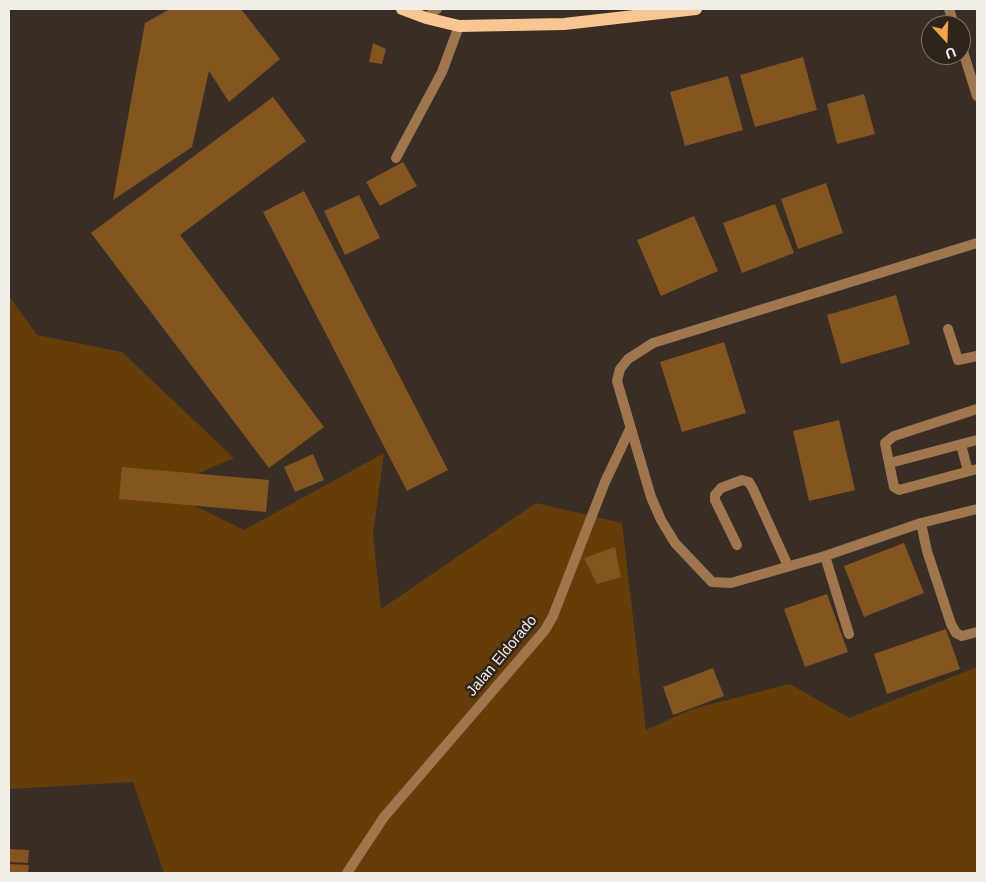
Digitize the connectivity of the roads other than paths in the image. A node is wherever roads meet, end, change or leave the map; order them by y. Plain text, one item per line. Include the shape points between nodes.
1 (402, 9) edge
2 (437, 9) edge
3 (696, 9) edge
4 (426, 18) junction
5 (459, 26) junction
6 (967, 65) edge
7 (977, 96) edge
8 (396, 158) dead end
9 (977, 243) edge
10 (948, 329) dead end
11 (977, 356) edge
12 (977, 409) edge
13 (630, 429) junction
14 (977, 440) edge
15 (961, 445) junction
16 (890, 463) junction
17 (973, 470) edge
18 (977, 509) edge
19 (921, 523) junction
20 (737, 545) dead end
21 (825, 556) junction
22 (788, 566) junction
23 (977, 632) edge
24 (849, 634) dead end
25 (347, 873) edge

1 - 4 main road
2 - 4 street
3 - 5 main road via 564,24
4 - 5 main road
5 - 8 street via 442,72
6 - 7 street
9 - 13 street via 653,343 628,359 618,376
10 - 11 street via 958,360
12 - 16 street via 888,440 885,443
13 - 22 street via 661,520 676,543 712,582 731,583
13 - 25 street, Jalan Eldorado via 605,482 554,616 384,817
14 - 15 street
15 - 16 street
15 - 17 street
16 - 17 street via 894,487 899,490
18 - 19 street
19 - 21 street
19 - 23 street via 951,624 962,636
20 - 22 street via 714,495 721,488 742,480 749,482 753,489
21 - 22 street
21 - 24 street

